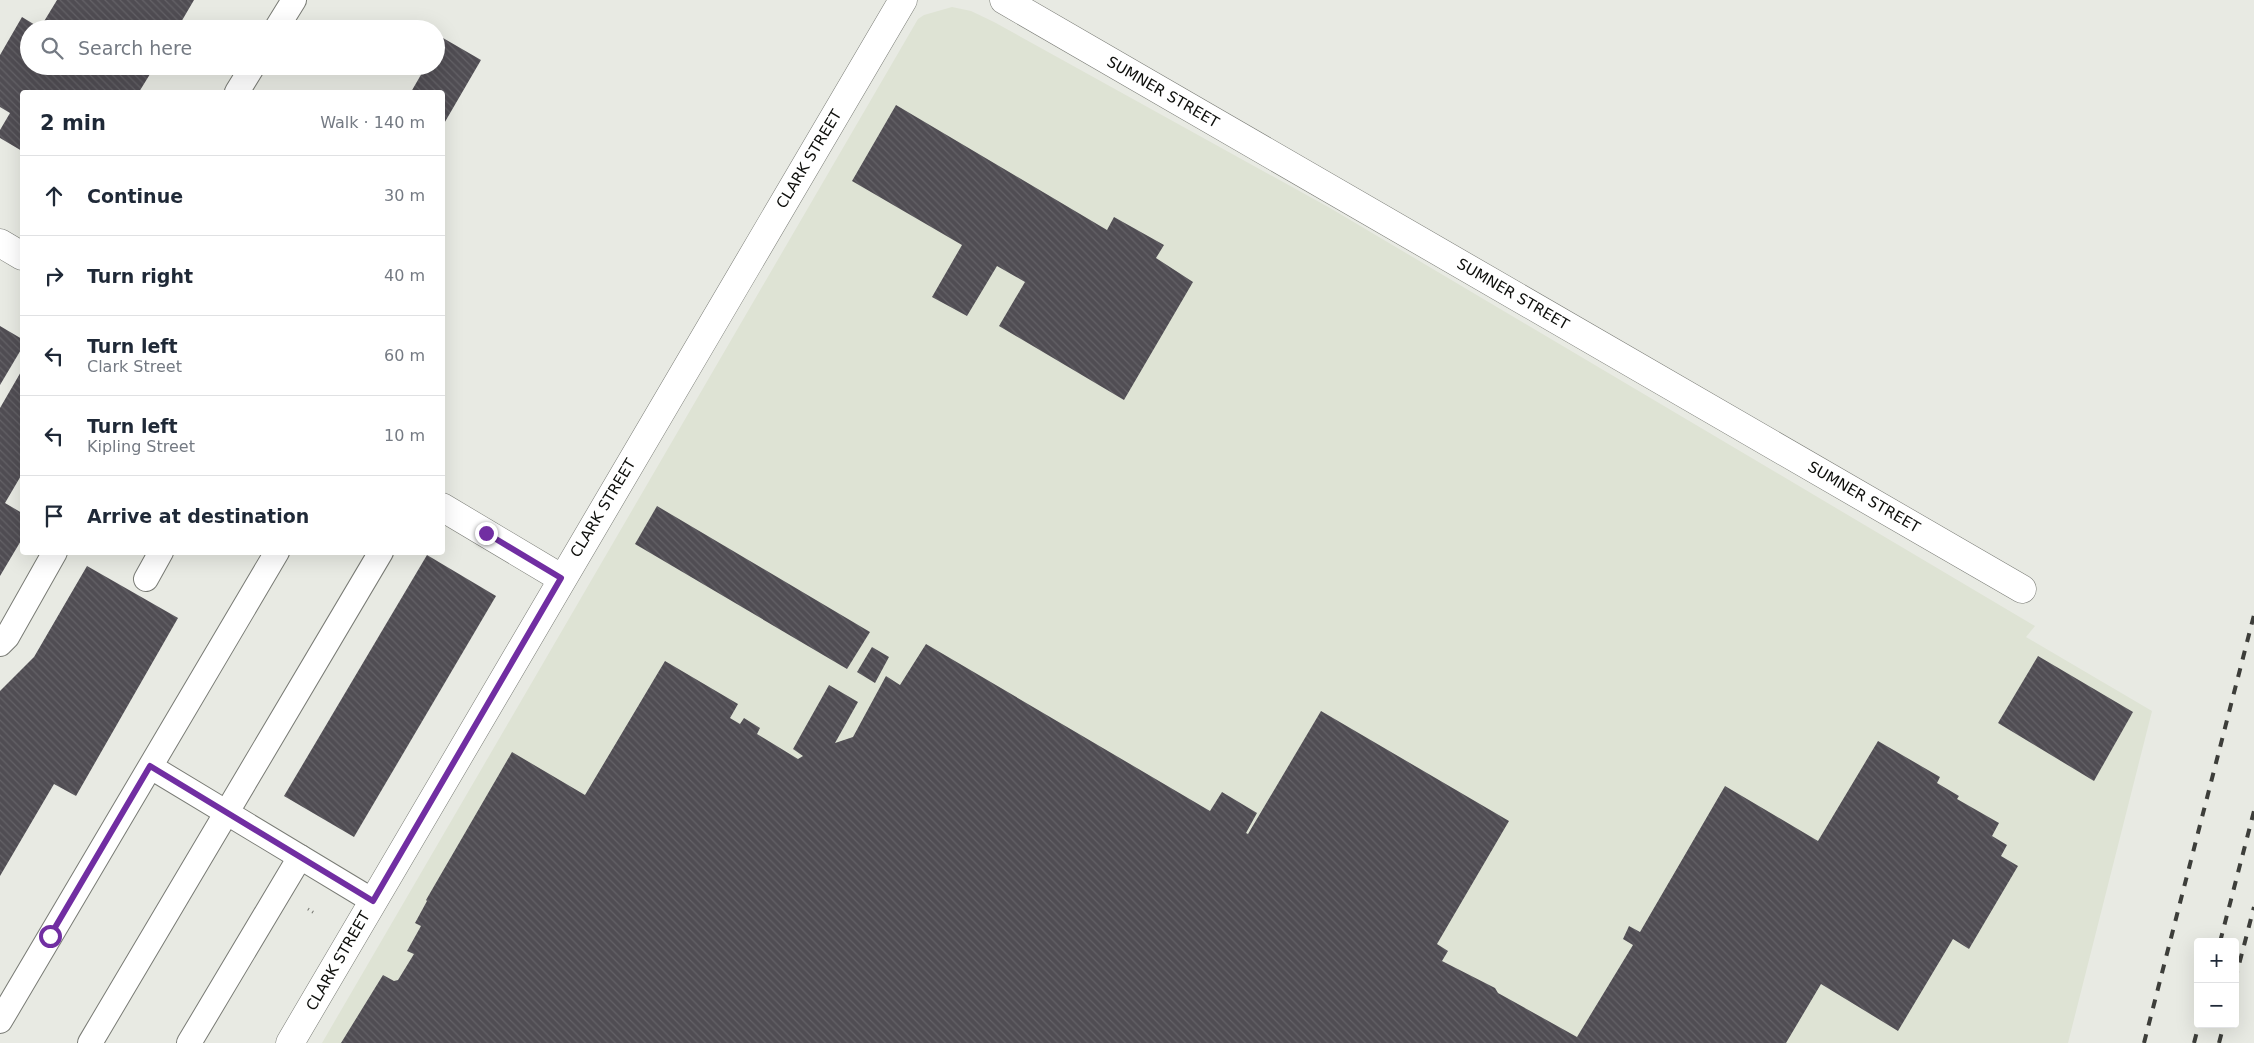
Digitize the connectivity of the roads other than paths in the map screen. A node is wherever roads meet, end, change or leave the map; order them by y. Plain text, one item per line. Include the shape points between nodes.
1 (294, 0) edge
2 (903, 0) edge
3 (1004, 0) edge
4 (282, 20) edge
5 (247, 75) edge
6 (238, 90) edge
7 (0, 243) edge
8 (20, 255) edge
9 (445, 509) edge
10 (53, 555) edge
11 (160, 555) edge
12 (276, 555) edge
13 (379, 555) edge
14 (561, 578) junction
15 (146, 579) dead end
16 (2022, 589) dead end
17 (0, 644) edge
18 (150, 766) junction
19 (226, 813) junction
20 (300, 857) junction
21 (373, 901) junction
22 (0, 1020) edge
23 (90, 1043) edge
24 (190, 1043) edge
25 (290, 1043) edge

1 - 4 lane
2 - 14 street, CLARK STREET
3 - 16 street, SUMNER STREET
5 - 6 lane
7 - 8 street
9 - 14 street
10 - 17 lane
11 - 15 lane
12 - 18 lane
13 - 19 lane
14 - 21 street, CLARK STREET
18 - 19 lane
18 - 22 lane
19 - 20 lane
19 - 23 lane
20 - 21 lane
20 - 24 lane
21 - 25 street, CLARK STREET

